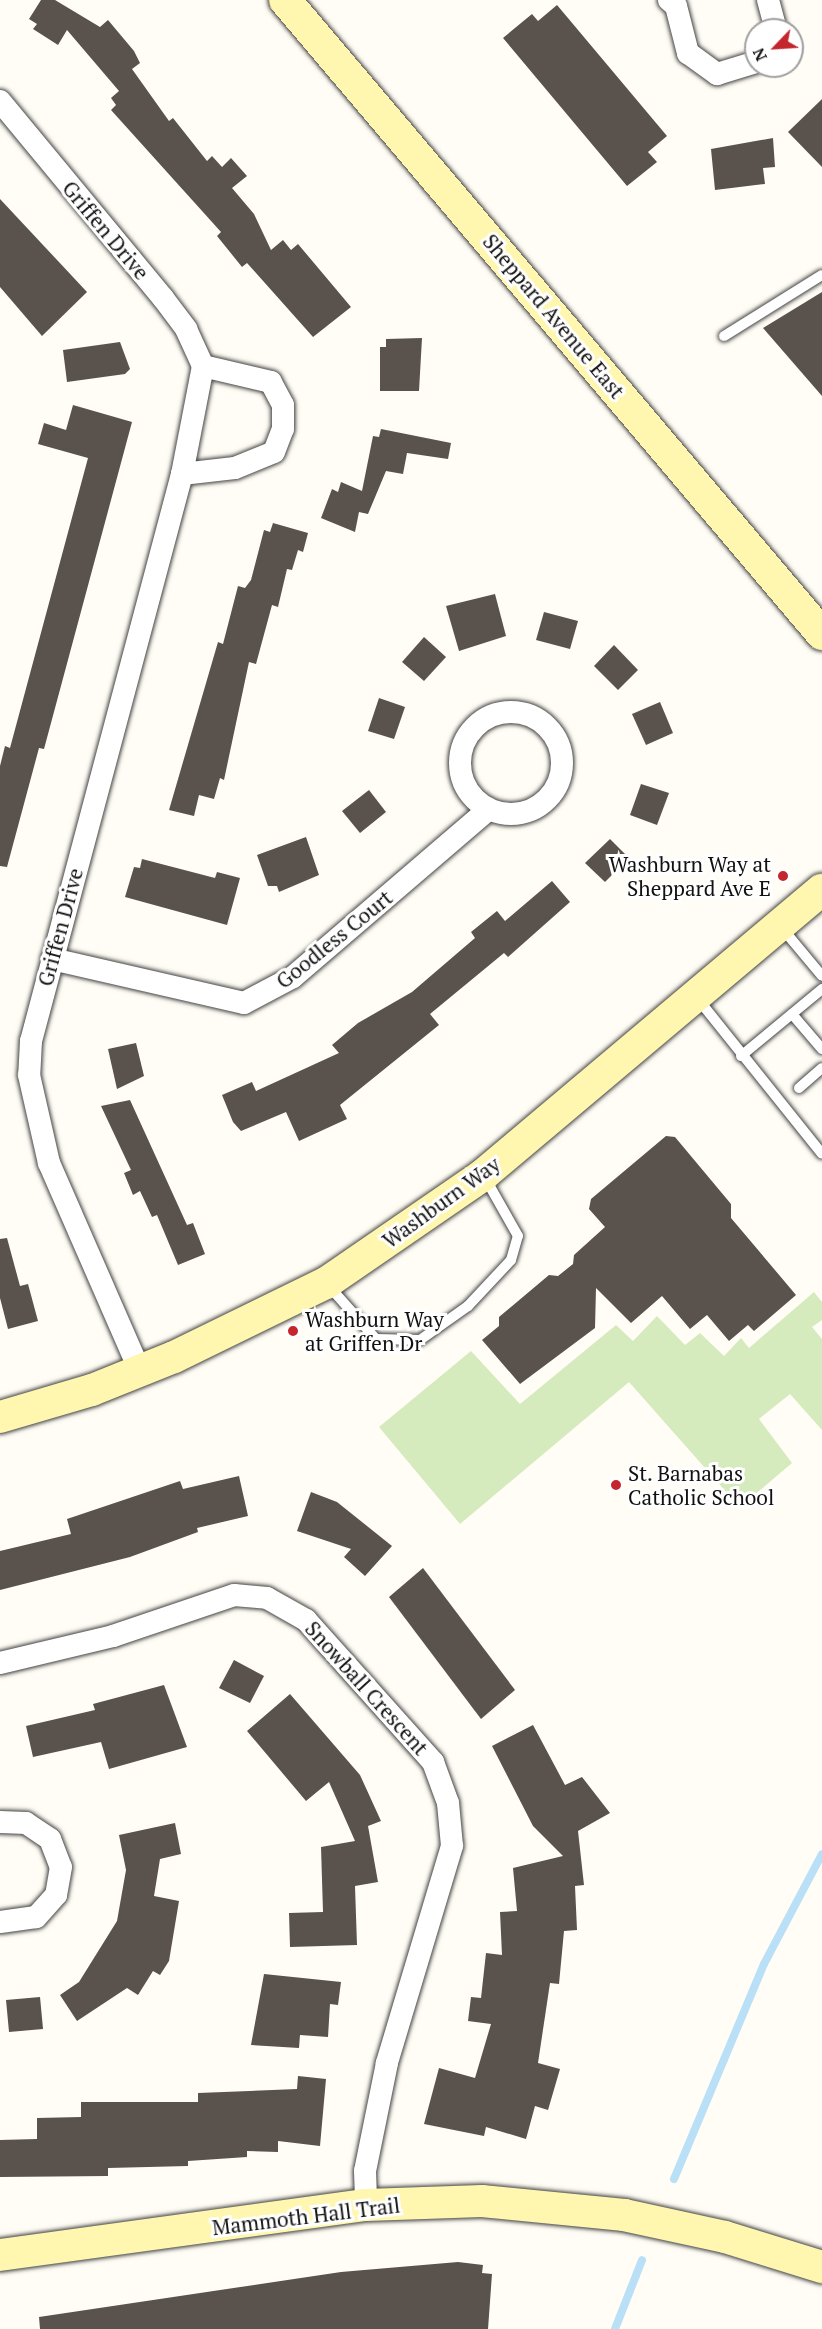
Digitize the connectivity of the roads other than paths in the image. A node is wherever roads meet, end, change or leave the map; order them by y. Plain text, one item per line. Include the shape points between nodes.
1 (285, 0) edge
2 (768, 0) edge
3 (679, 2) edge
4 (773, 18) edge
5 (744, 66) edge
6 (0, 101) edge
7 (822, 275) edge
8 (724, 336) dead end
9 (203, 366) junction
10 (182, 474) junction
11 (822, 634) edge
12 (489, 809) junction
13 (822, 890) edge
14 (780, 925) junction
15 (51, 959) junction
16 (822, 976) edge
17 (822, 989) edge
18 (696, 996) junction
19 (792, 1014) junction
20 (822, 1049) edge
21 (741, 1056) junction
22 (822, 1068) edge
23 (799, 1088) dead end
24 (822, 1154) edge
25 (483, 1174) junction
26 (326, 1283) junction
27 (140, 1371) junction
28 (0, 1417) edge
29 (0, 1664) edge
30 (0, 1822) edge
31 (0, 1922) edge
32 (366, 2205) junction
33 (0, 2254) edge
34 (822, 2267) edge

1 - 11 street, Sheppard Avenue East
2 - 4 street
3 - 5 street via 688,52 717,74
6 - 9 street, Griffen Drive via 174,314
7 - 8 lane
9 - 10 street, Griffen Drive
9 - 10 street via 271,382 283,405 283,429 274,452 235,468
10 - 15 street, Griffen Drive
12 - 12 street via 519,814 547,800 557,788 562,755 556,739 531,716 496,714 469,734 460,767 474,799
12 - 15 street, Goodless Court via 293,977 244,1003
13 - 14 street, Washburn Way
14 - 16 lane
14 - 18 street, Washburn Way
15 - 27 street, Griffen Drive via 31,1041 35,1114 49,1164
17 - 19 lane
18 - 21 lane
18 - 25 street, Washburn Way
19 - 20 lane
19 - 21 lane
21 - 24 lane
22 - 23 lane
25 - 26 street, Washburn Way
25 - 26 lane via 518,1236 512,1260 468,1306 420,1340 376,1339
26 - 27 street, Washburn Way via 271,1314
27 - 28 street, Washburn Way
29 - 32 street, Snowball Crescent via 113,1636 234,1595 267,1598 306,1620 433,1762 448,1803 452,1846 387,2063 365,2171
30 - 31 street via 26,1823 50,1839 61,1867 56,1895 36,1917
32 - 33 street, Mammoth Hall Trail
32 - 34 street, Mammoth Hall Trail via 482,2201 594,2211 725,2237

